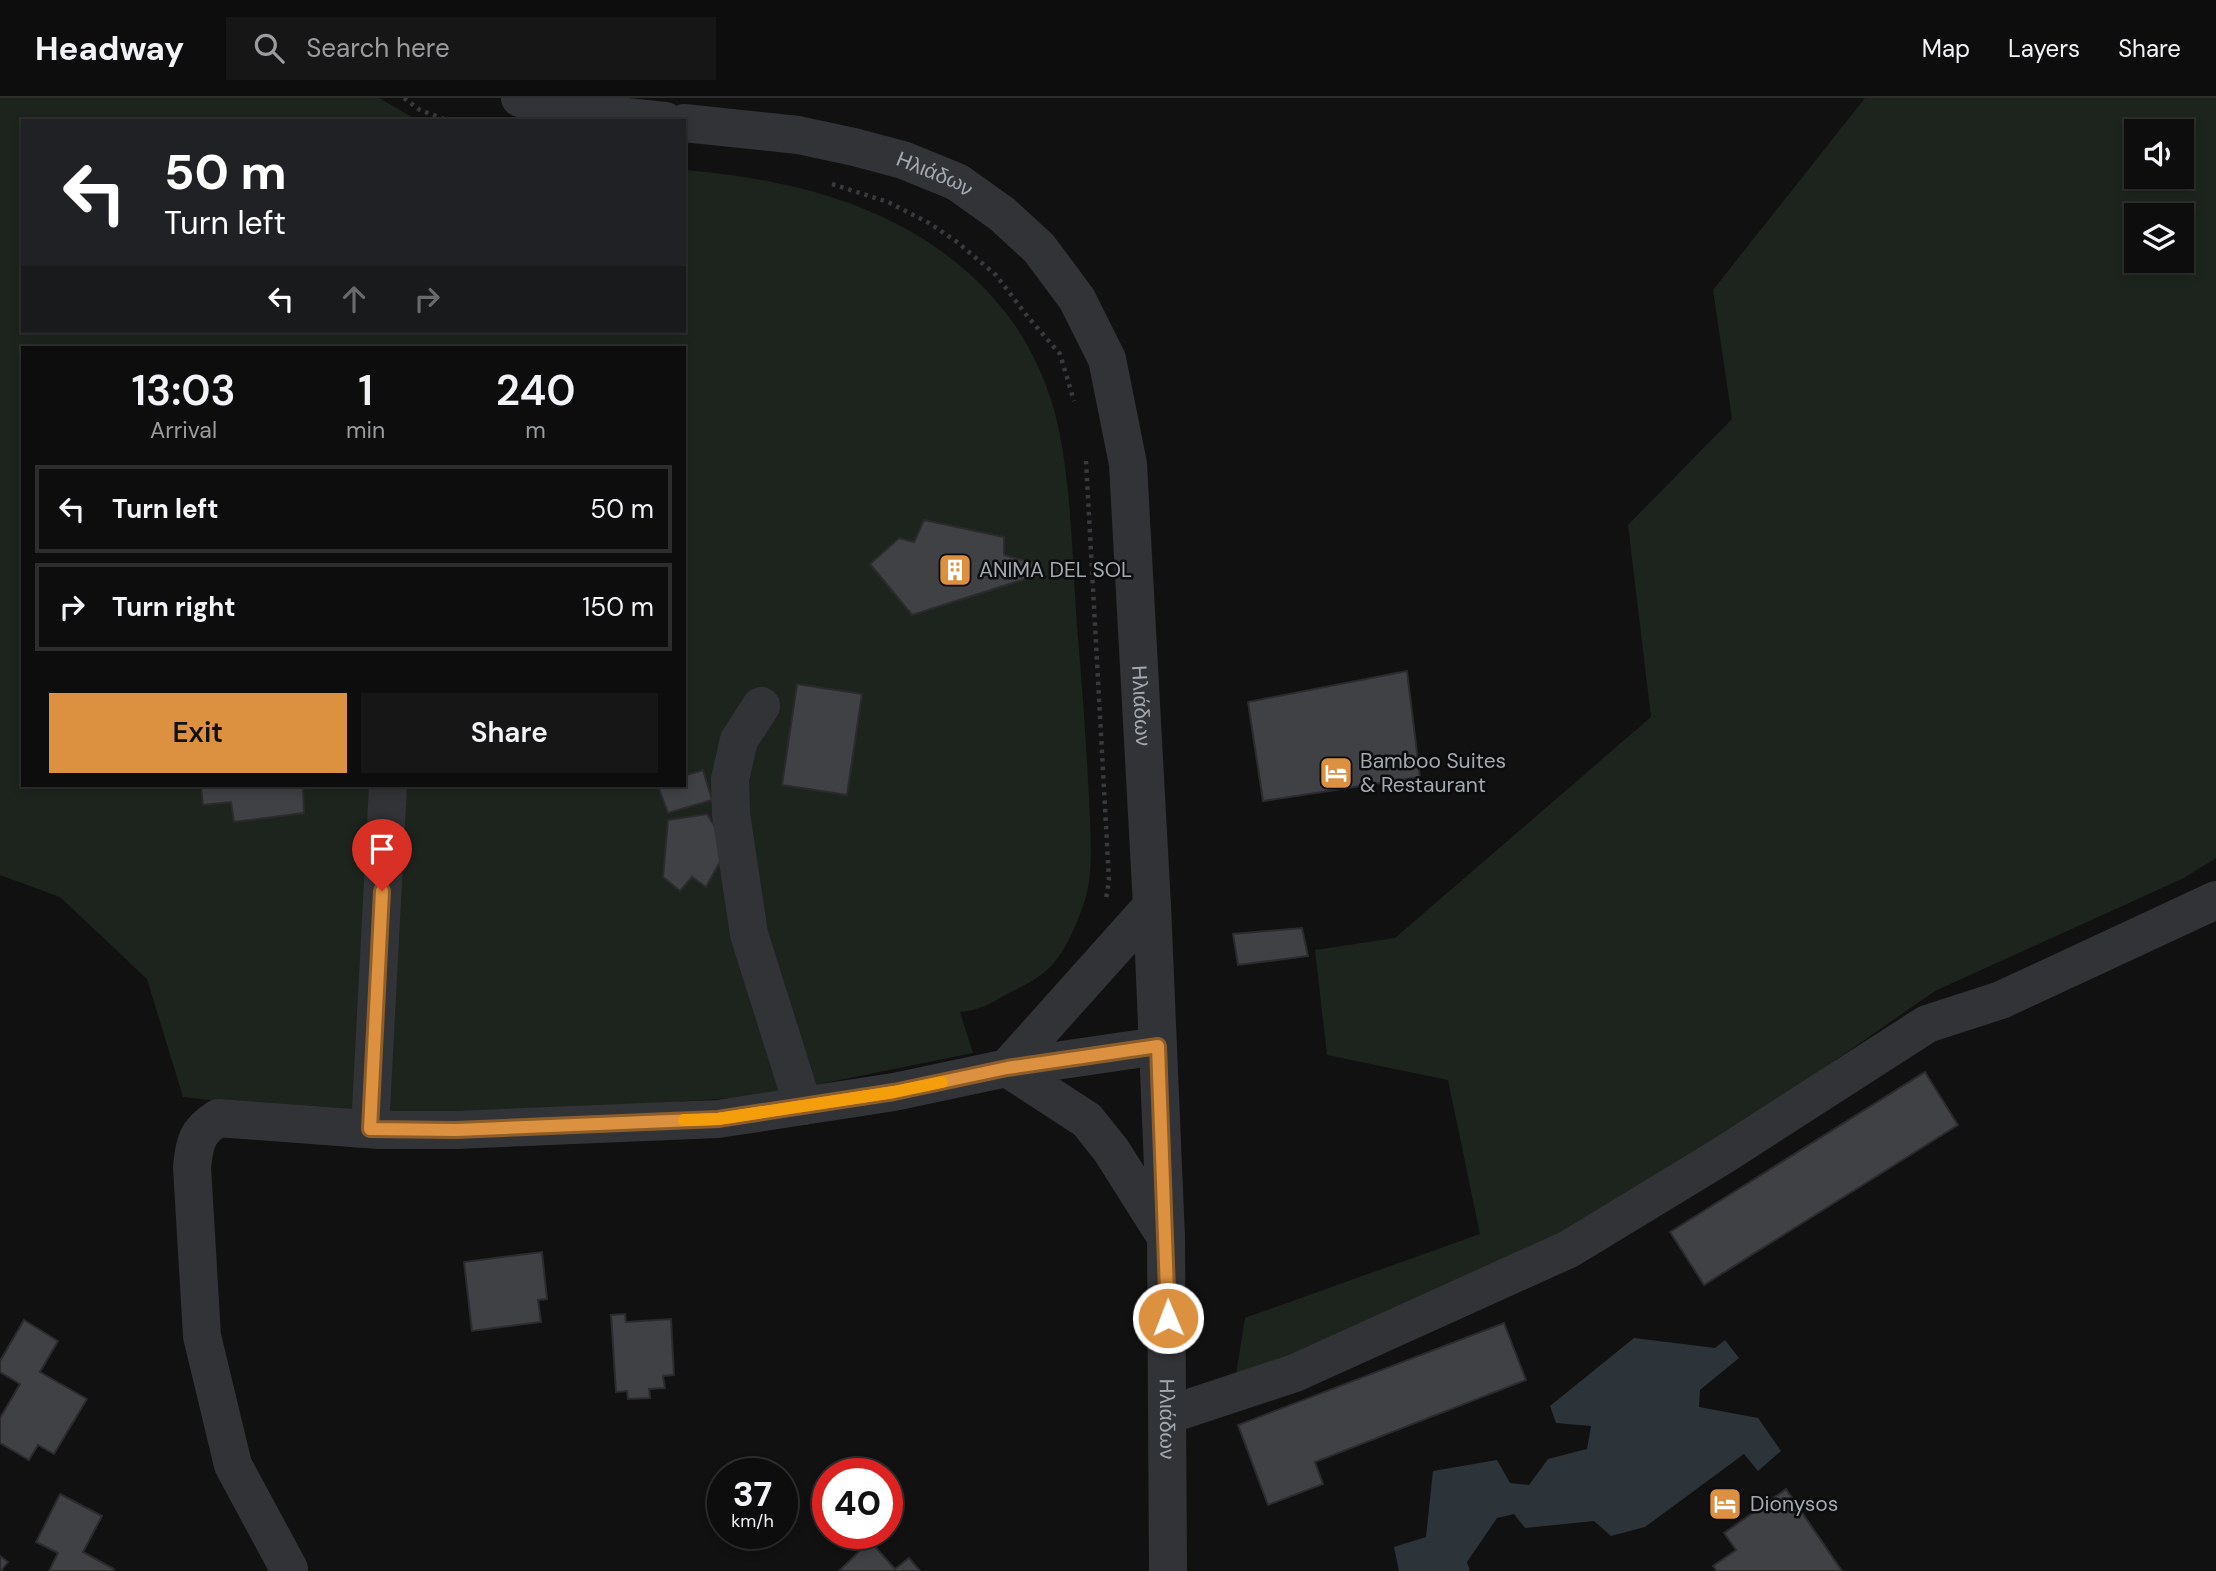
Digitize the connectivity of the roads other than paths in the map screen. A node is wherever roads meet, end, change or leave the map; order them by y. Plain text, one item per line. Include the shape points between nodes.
1 (520, 98) edge
2 (645, 119) edge
3 (686, 123) edge
4 (761, 706) dead end
5 (388, 787) edge
6 (2216, 900) edge
7 (1152, 906) junction
8 (1158, 1046) junction
9 (1007, 1068) junction
10 (803, 1106) junction
11 (370, 1129) junction
12 (1166, 1237) junction
13 (1168, 1415) junction
14 (289, 1569) dead end
15 (1168, 1571) edge

1 - 2 street via 562,110
3 - 7 street, Ηλιάδων via 798,135 903,160 957,182 1039,248 1077,299 1107,359 1128,464
4 - 10 street via 739,740 730,779 731,814 749,934
5 - 11 street
6 - 13 street via 2001,1000 1927,1024 1569,1249 1295,1373
7 - 8 street, Ηλιάδων
7 - 9 street
8 - 9 street
8 - 12 street, Ηλιάδων
9 - 10 street
9 - 12 street via 1087,1120
10 - 11 street via 718,1119
11 - 14 street via 218,1118 204,1127 195,1143 192,1167 202,1336 233,1465
12 - 13 street, Ηλιάδων
13 - 15 street, Ηλιάδων

